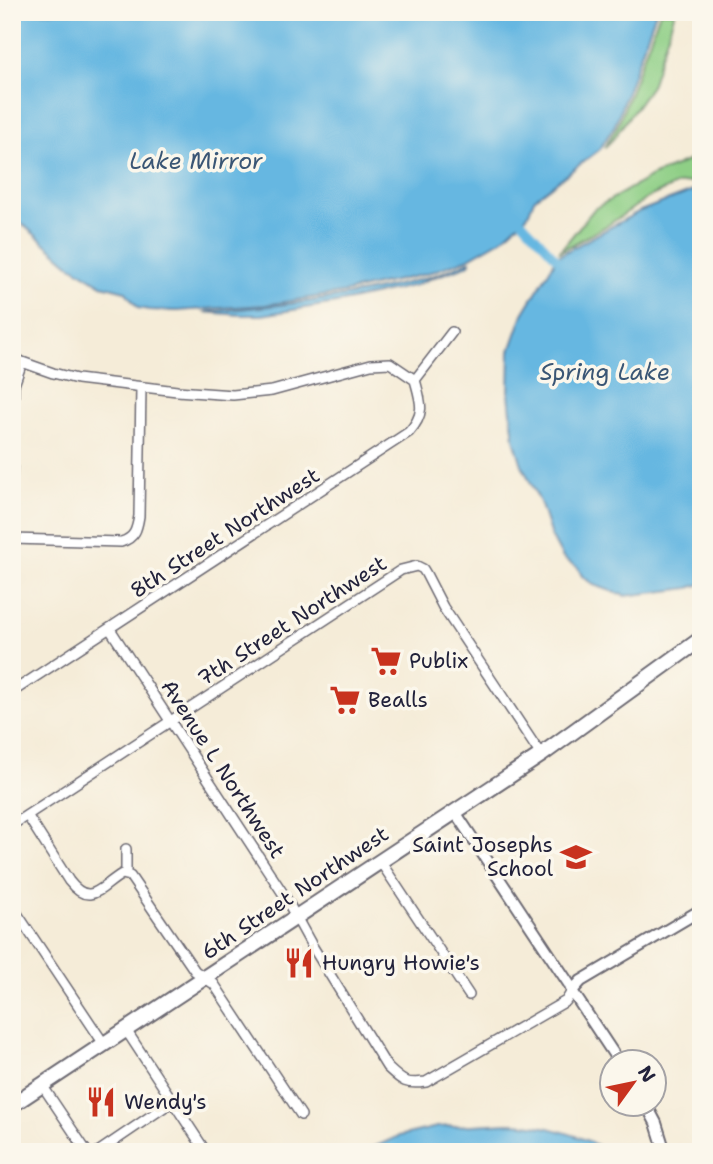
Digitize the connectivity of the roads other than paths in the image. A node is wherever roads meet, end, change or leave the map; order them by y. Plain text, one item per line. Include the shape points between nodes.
1 (452, 332) dead end
2 (12, 356) edge
3 (22, 362) junction
4 (415, 380) junction
5 (141, 387) junction
6 (12, 478) edge
7 (12, 539) edge
8 (110, 629) junction
9 (701, 639) edge
10 (12, 692) edge
11 (170, 720) junction
12 (541, 755) junction
13 (455, 811) junction
14 (27, 816) junction
15 (12, 825) edge
16 (126, 849) dead end
17 (380, 861) junction
18 (126, 875) junction
19 (12, 906) edge
20 (701, 910) edge
21 (296, 917) junction
22 (205, 977) junction
23 (572, 991) junction
24 (469, 995) dead end
25 (126, 1030) junction
26 (104, 1044) junction
27 (610, 1048) edge
28 (42, 1085) junction
29 (173, 1101) junction
30 (12, 1105) edge
31 (301, 1115) dead end
32 (654, 1118) edge
33 (204, 1149) dead end
34 (87, 1152) edge
35 (98, 1152) edge
36 (665, 1152) edge

1 - 4 street
2 - 3 street
3 - 5 street via 77,379
3 - 6 street via 14,385
4 - 5 street via 385,363 240,395
4 - 8 street, 8th Street Northwest via 422,404 409,432
5 - 7 street via 136,533 121,542
8 - 10 street, 8th Street Northwest
8 - 11 street, Avenue L Northwest
9 - 12 highway, 6th Street Northwest
11 - 12 street, 7th Street Northwest via 401,570 417,566
11 - 14 street, 7th Street Northwest
11 - 21 street, Avenue L Northwest
12 - 13 highway, 6th Street Northwest
13 - 17 highway, 6th Street Northwest
13 - 23 street
14 - 15 street, 7th Street Northwest
14 - 18 street via 81,893 93,893
16 - 18 street
17 - 21 highway, 6th Street Northwest
17 - 24 street
18 - 22 street via 134,880 195,971
19 - 26 street
20 - 23 street
21 - 22 highway, 6th Street Northwest
21 - 23 street, Avenue L Northwest via 387,1067 401,1081 426,1082 566,1001
22 - 25 highway, 6th Street Northwest
22 - 31 street
23 - 27 street
25 - 26 highway, 6th Street Northwest
25 - 29 street
26 - 28 highway, 6th Street Northwest
28 - 30 highway, 6th Street Northwest
28 - 34 street
29 - 33 street
29 - 35 street
32 - 36 street

